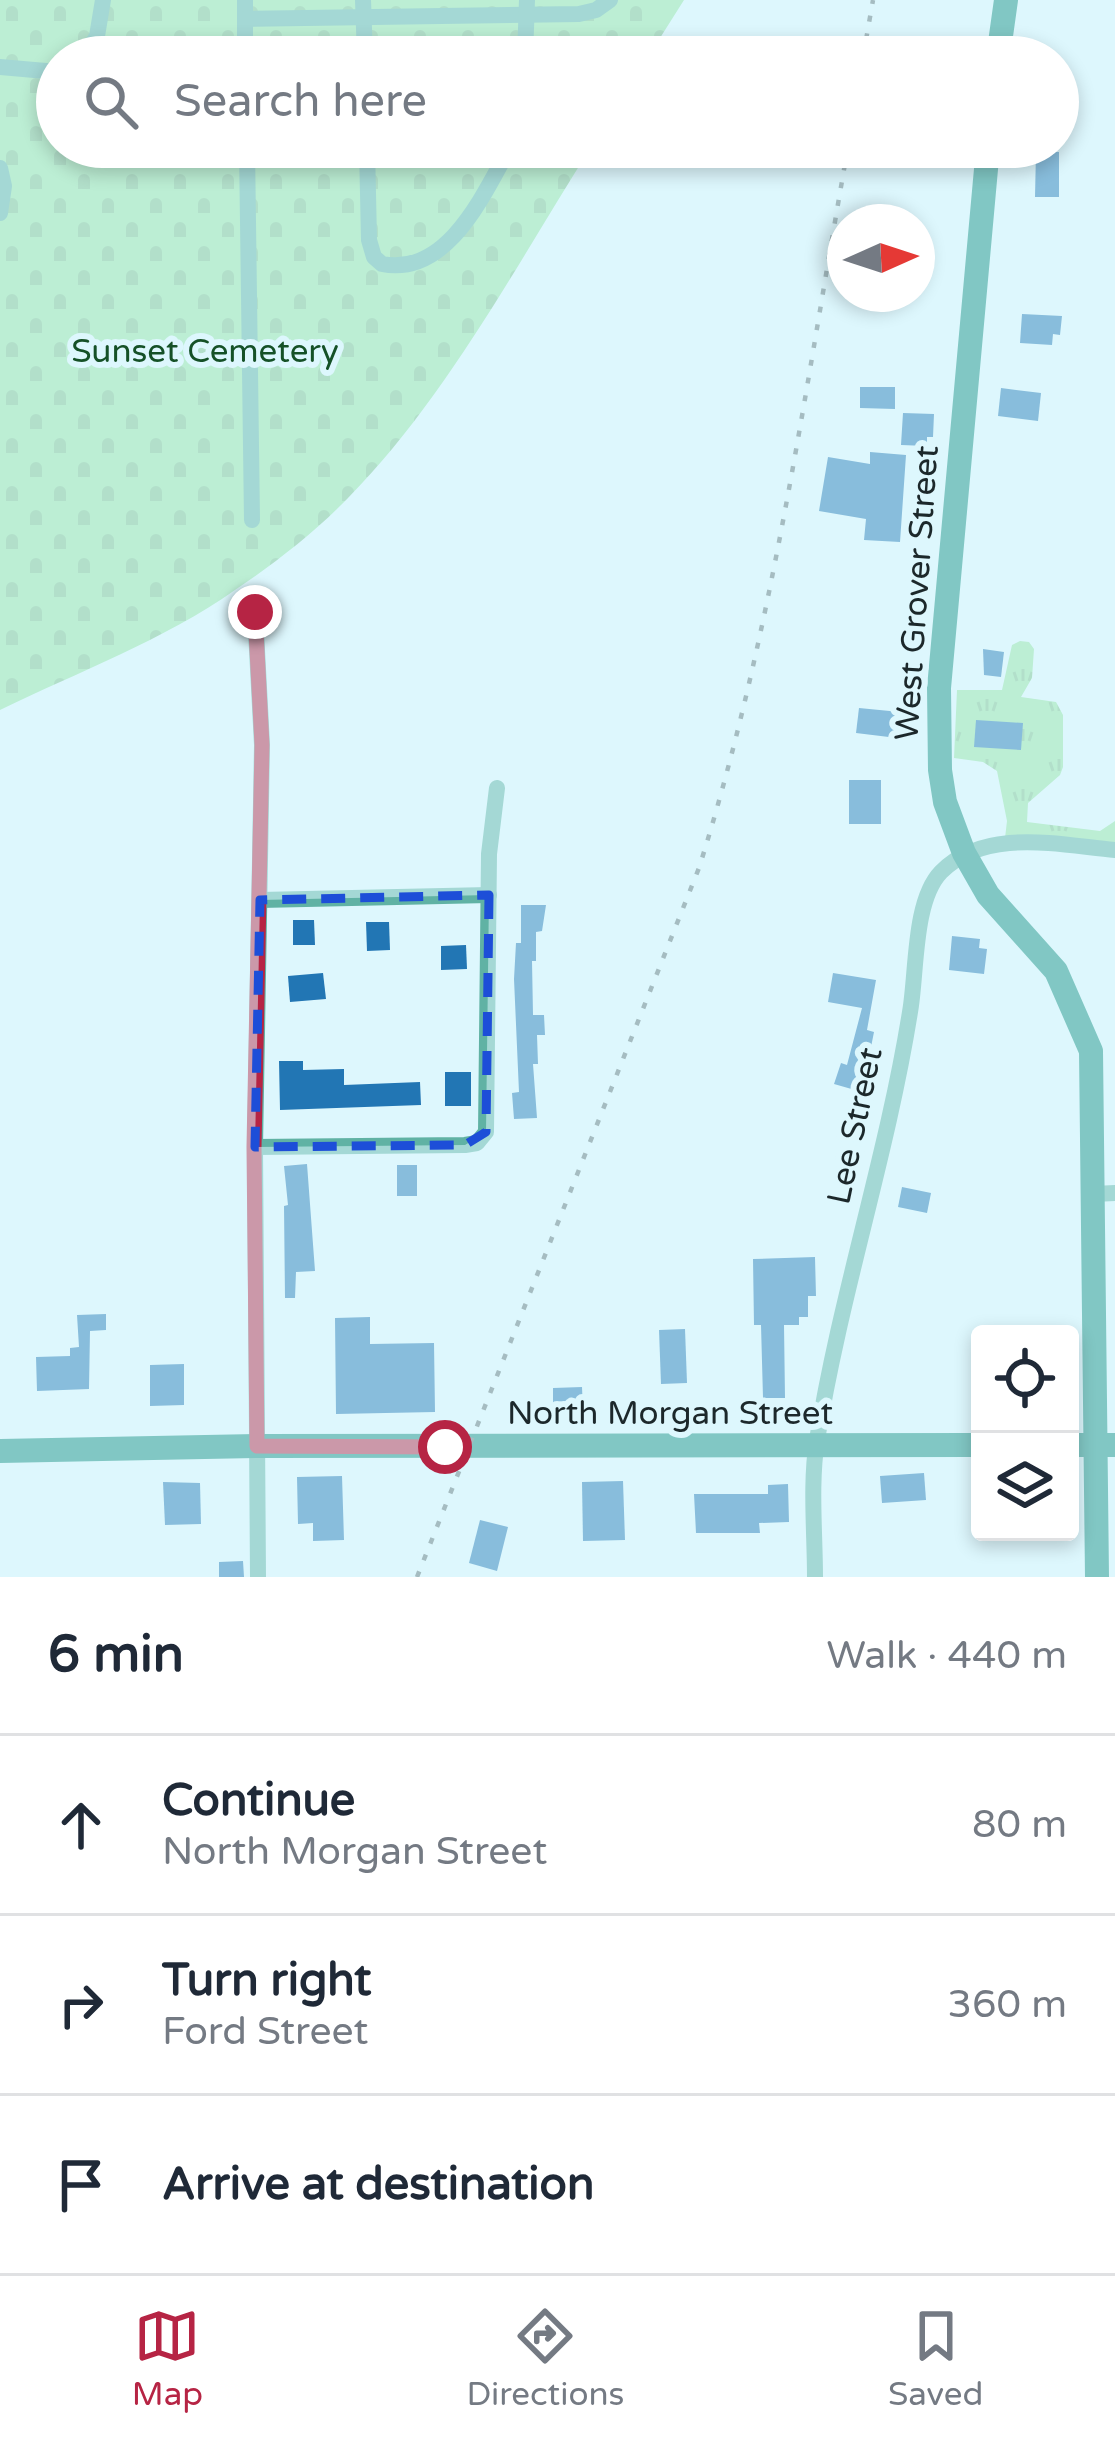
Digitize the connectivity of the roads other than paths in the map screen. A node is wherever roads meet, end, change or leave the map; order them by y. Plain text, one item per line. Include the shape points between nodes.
1 (103, 0) edge
2 (610, 0) edge
3 (1006, 0) edge
4 (527, 7) edge
5 (363, 8) edge
6 (245, 10) edge
7 (97, 36) edge
8 (1001, 36) edge
9 (0, 67) edge
10 (36, 70) edge
11 (0, 168) edge
12 (247, 168) edge
13 (368, 168) edge
14 (498, 168) edge
15 (986, 168) edge
16 (0, 213) edge
17 (252, 520) dead end
18 (255, 612) dead end
19 (497, 788) dead end
20 (1115, 850) edge
21 (964, 853) junction
22 (489, 896) junction
23 (260, 900) junction
24 (254, 1147) junction
25 (1105, 1194) edge
26 (816, 1444) junction
27 (971, 1445) edge
28 (1093, 1445) edge
29 (257, 1446) junction
30 (0, 1451) edge
31 (258, 1577) edge
32 (815, 1577) edge
33 (1096, 1577) edge

1 - 7 street
2 - 4 street via 579,14
3 - 8 street
4 - 5 street
5 - 6 street
9 - 10 street
11 - 16 street
12 - 17 street
13 - 14 street via 371,249 382,263 401,266 447,243
15 - 21 street, West Grover Street via 939,688 940,770
18 - 23 street
19 - 22 street
20 - 21 street via 1022,842
21 - 25 street, West Grover Street via 988,895 1056,971 1084,1030
21 - 26 street, Lee Street via 926,895 906,1033
22 - 23 street
22 - 24 street via 489,1108 477,1144
23 - 24 street
24 - 29 street
25 - 28 street, West Grover Street
26 - 27 street, North Morgan Street
26 - 29 street, North Morgan Street
26 - 32 street, Lee Street
28 - 33 street, West Grover Street
29 - 30 street, North Morgan Street
29 - 31 street

